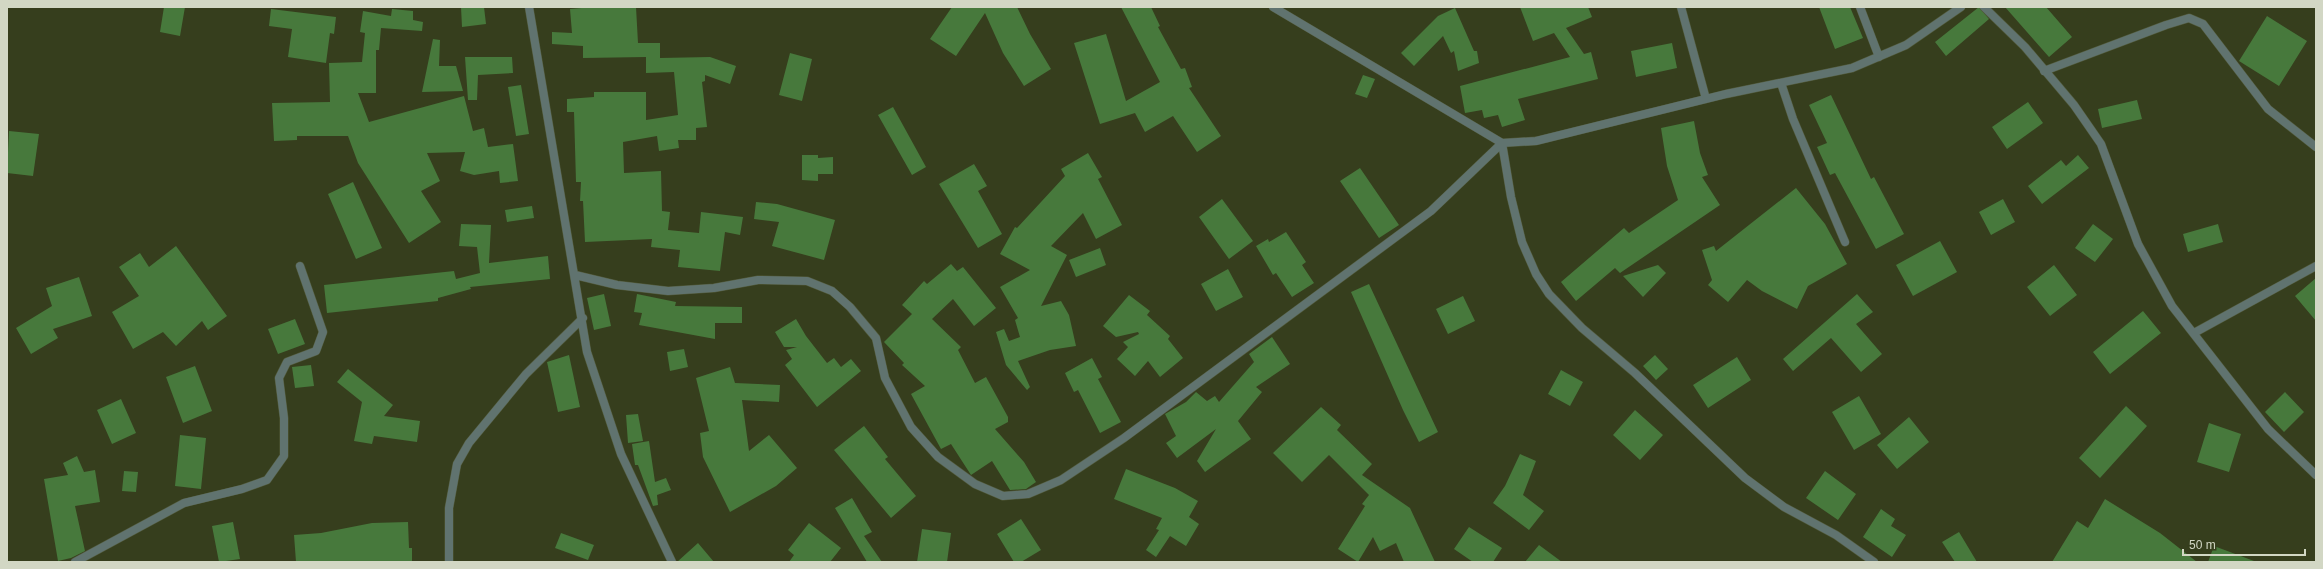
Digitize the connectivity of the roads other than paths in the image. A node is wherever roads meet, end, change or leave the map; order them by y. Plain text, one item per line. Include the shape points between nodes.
1 (529, 7) edge
2 (1273, 7) edge
3 (1681, 7) edge
4 (1860, 7) edge
5 (1961, 7) edge
6 (1984, 7) edge
7 (1878, 57) junction
8 (2044, 71) junction
9 (1781, 83) junction
10 (1706, 100) junction
11 (1502, 143) junction
12 (2316, 147) edge
13 (1845, 242) dead end
14 (300, 266) dead end
15 (2316, 266) edge
16 (575, 275) junction
17 (583, 318) junction
18 (2194, 333) junction
19 (2316, 475) edge
20 (75, 562) edge
21 (449, 562) edge
22 (672, 562) edge
23 (1874, 562) edge

1 - 16 street
2 - 11 street
3 - 10 street
4 - 7 street
5 - 7 street via 1906,45
6 - 8 street via 2025,47
7 - 9 street via 1852,68
8 - 12 street via 2189,18 2203,24 2268,109
8 - 18 street via 2074,105 2101,144 2138,244 2172,306
9 - 10 street
9 - 13 street via 1793,119
10 - 11 street via 1536,141
11 - 16 street via 1431,211 1124,438 1060,480 1028,494 1003,496 975,484 938,457 911,427 885,378 876,338 850,307 832,291 807,281 758,280 714,288 668,291 617,285
11 - 23 street via 1522,242 1536,274 1549,294 1582,328 1634,373 1745,478 1784,506 1836,535
14 - 20 street via 323,332 316,351 287,362 279,378 284,418 284,456 267,480 184,503
15 - 18 street
16 - 17 street
17 - 21 street via 526,374 469,443 457,464 449,508
17 - 22 street via 587,352 621,454
18 - 19 street via 2268,429

